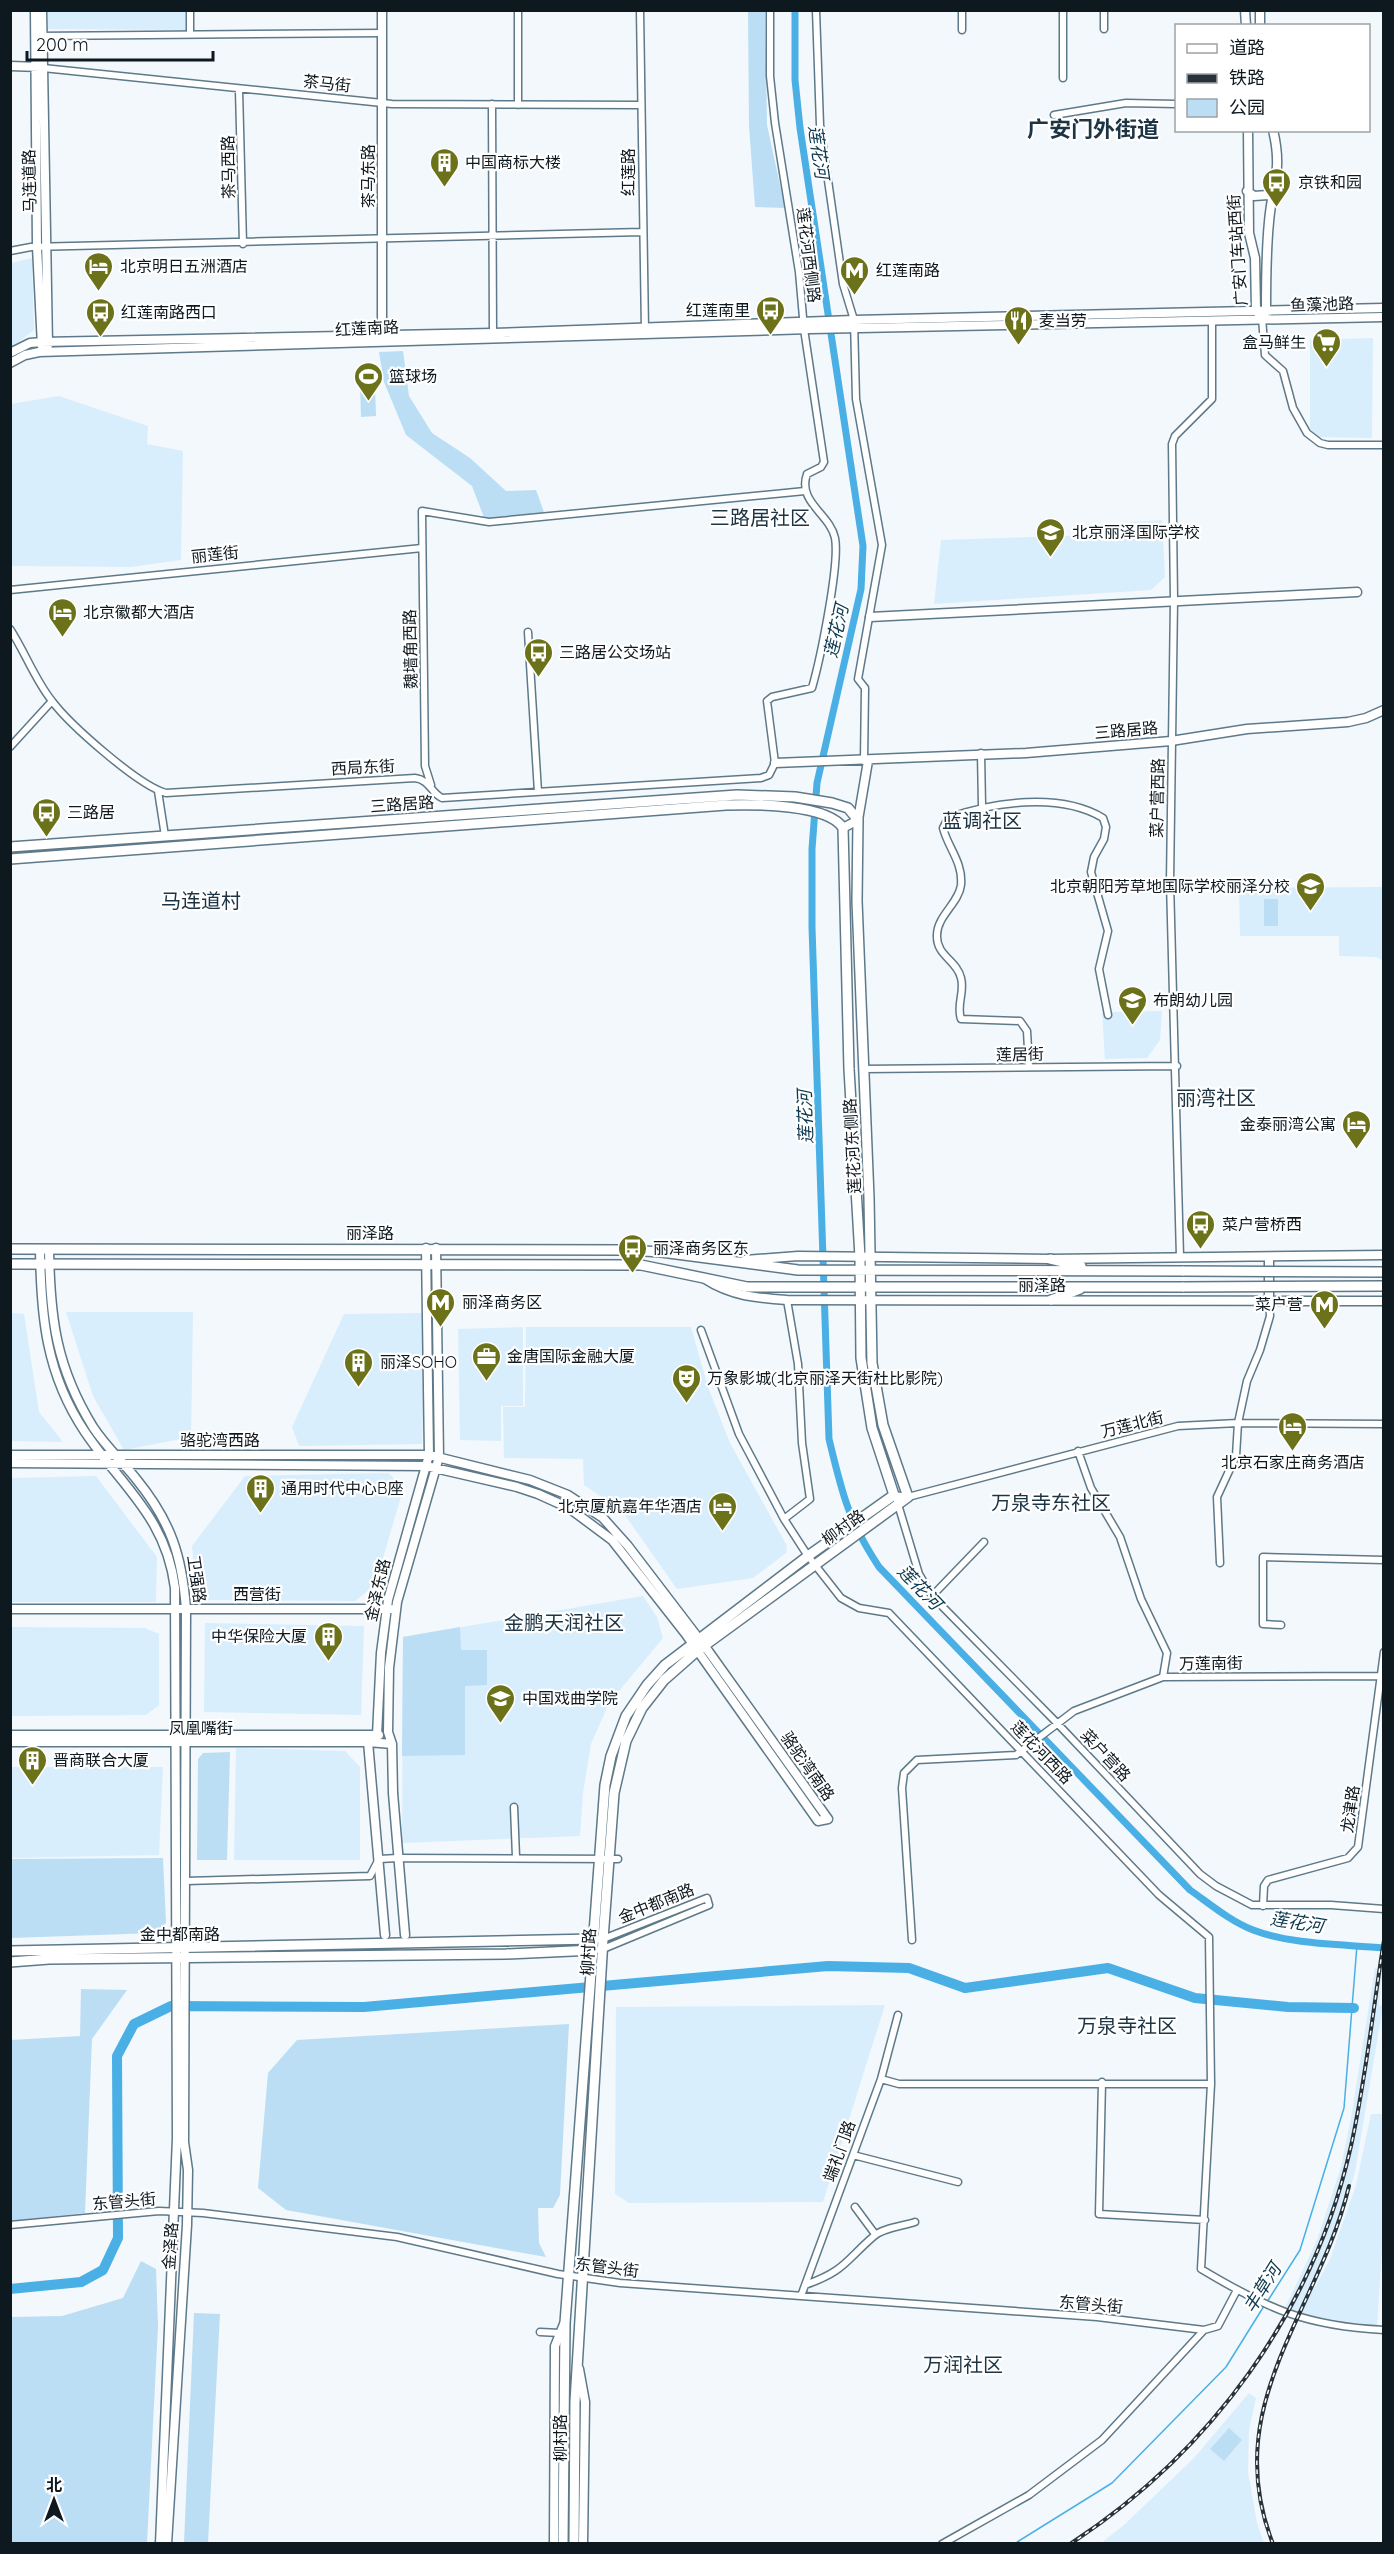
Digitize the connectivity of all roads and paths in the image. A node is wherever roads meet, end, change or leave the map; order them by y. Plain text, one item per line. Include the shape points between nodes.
1 (35, 10) edge
2 (42, 10) edge
3 (190, 10) edge
4 (382, 10) edge
5 (518, 10) edge
6 (640, 10) edge
7 (770, 10) edge
8 (816, 10) edge
9 (962, 10) edge
10 (1063, 10) edge
11 (1104, 10) edge
12 (1104, 29) dead end
13 (962, 30) dead end
14 (382, 33) junction
15 (190, 34) junction
16 (39, 36) junction
17 (10, 66) edge
18 (39, 67) junction
19 (1063, 78) dead end
20 (239, 90) junction
21 (383, 104) junction
22 (492, 104) junction
23 (1175, 104) edge
24 (518, 105) junction
25 (641, 105) junction
26 (1053, 116) dead end
27 (1248, 132) edge
28 (1274, 132) edge
29 (1275, 189) junction
30 (1247, 191) junction
31 (642, 232) junction
32 (492, 236) junction
33 (382, 238) junction
34 (243, 244) junction
35 (41, 247) junction
36 (10, 251) edge
37 (1383, 308) edge
38 (1256, 310) junction
39 (1264, 315) junction
40 (1383, 317) edge
41 (1212, 320) junction
42 (854, 324) junction
43 (807, 326) junction
44 (645, 330) junction
45 (493, 337) junction
46 (382, 338) junction
47 (45, 342) junction
48 (45, 352) junction
49 (10, 353) edge
50 (10, 363) edge
51 (1383, 445) edge
52 (805, 491) junction
53 (422, 548) junction
54 (10, 590) edge
55 (1357, 592) dead end
56 (1174, 600) junction
57 (870, 617) junction
58 (10, 629) edge
59 (528, 632) dead end
60 (52, 701) junction
61 (1383, 710) edge
62 (1171, 741) junction
63 (10, 747) edge
64 (981, 753) junction
65 (866, 761) junction
66 (776, 763) junction
67 (431, 785) junction
68 (158, 791) junction
69 (538, 792) junction
70 (982, 806) junction
71 (858, 820) junction
72 (843, 828) junction
73 (165, 836) junction
74 (10, 847) edge
75 (10, 859) edge
76 (1107, 1015) dead end
77 (1177, 1066) junction
78 (1029, 1067) junction
79 (863, 1069) junction
80 (431, 1248) junction
81 (10, 1249) edge
82 (44, 1249) junction
83 (1383, 1255) edge
84 (865, 1257) junction
85 (1180, 1257) junction
86 (1269, 1257) junction
87 (1050, 1259) junction
88 (730, 1262) junction
89 (431, 1263) junction
90 (10, 1264) edge
91 (44, 1264) junction
92 (865, 1270) junction
93 (1098, 1270) junction
94 (1383, 1272) edge
95 (705, 1279) junction
96 (1088, 1286) junction
97 (1383, 1286) edge
98 (870, 1287) junction
99 (855, 1288) junction
100 (787, 1300) junction
101 (856, 1300) junction
102 (870, 1300) junction
103 (1051, 1300) junction
104 (1383, 1301) edge
105 (1269, 1302) junction
106 (700, 1330) dead end
107 (1238, 1423) junction
108 (1383, 1424) edge
109 (1078, 1452) junction
110 (10, 1455) edge
111 (102, 1455) junction
112 (429, 1455) junction
113 (439, 1458) junction
114 (111, 1459) junction
115 (121, 1462) junction
116 (10, 1463) edge
117 (426, 1466) junction
118 (436, 1468) junction
119 (894, 1495) junction
120 (908, 1497) junction
121 (898, 1505) junction
122 (784, 1519) junction
123 (984, 1542) dead end
124 (808, 1556) junction
125 (1383, 1560) edge
126 (1220, 1563) dead end
127 (816, 1566) junction
128 (932, 1596) junction
129 (10, 1609) edge
130 (176, 1609) junction
131 (186, 1609) junction
132 (391, 1609) junction
133 (1281, 1625) dead end
134 (698, 1644) junction
135 (1383, 1652) edge
136 (1382, 1676) junction
137 (1163, 1677) junction
138 (1054, 1724) junction
139 (388, 1732) junction
140 (10, 1735) edge
141 (377, 1735) junction
142 (176, 1739) junction
143 (186, 1739) junction
144 (10, 1742) edge
145 (368, 1742) junction
146 (392, 1744) junction
147 (1024, 1751) junction
148 (514, 1807) dead end
149 (516, 1857) junction
150 (398, 1858) junction
151 (598, 1858) junction
152 (379, 1859) junction
153 (614, 1859) junction
154 (186, 1881) junction
155 (1263, 1906) junction
156 (1383, 1909) edge
157 (385, 1935) dead end
158 (405, 1935) dead end
159 (592, 1939) junction
160 (912, 1940) dead end
161 (603, 1944) junction
162 (591, 1950) junction
163 (10, 1952) edge
164 (181, 1954) junction
165 (10, 1962) edge
166 (898, 2015) dead end
167 (181, 2028) junction
168 (881, 2079) junction
169 (1102, 2082) junction
170 (1211, 2084) junction
171 (853, 2155) junction
172 (958, 2182) dead end
173 (855, 2207) dead end
174 (174, 2211) junction
175 (188, 2212) junction
176 (1205, 2220) junction
177 (915, 2222) dead end
178 (10, 2225) edge
179 (875, 2234) junction
180 (568, 2276) junction
181 (582, 2278) junction
182 (805, 2285) junction
183 (1237, 2290) junction
184 (801, 2296) junction
185 (565, 2324) junction
186 (1204, 2330) junction
187 (1383, 2330) edge
188 (540, 2332) dead end
189 (560, 2334) junction
190 (579, 2369) junction
191 (160, 2544) edge
192 (168, 2544) edge
193 (554, 2544) edge
194 (563, 2544) edge
195 (574, 2544) edge
196 (583, 2544) edge
197 (942, 2544) edge

1 - 16 street, 马连道路
2 - 16 street, 马连道路
3 - 15 street
4 - 14 street, 茶马东路
5 - 24 street
6 - 25 street, 红莲路
7 - 43 street, 莲花河西侧路 via 775,123
8 - 42 street via 820,125 843,284
9 - 13 street
10 - 19 street
11 - 12 street
14 - 15 street
14 - 21 street, 茶马东路
15 - 16 street
16 - 18 street, 马连道路
17 - 18 street, 茶马街
18 - 20 street, 茶马街
18 - 35 street, 马连道路
20 - 21 street, 茶马街
20 - 34 street, 茶马西路
21 - 22 street, 茶马街
21 - 33 street, 茶马东路
22 - 24 street, 茶马街
22 - 32 street
23 - 26 street via 1126,103
24 - 25 street, 茶马街
25 - 31 street, 红莲路
27 - 30 street, 广安门车站西街
28 - 29 street, 广安门车站西街 via 1279,167
29 - 30 street via 1268,195 1254,196
29 - 39 street, 广安门车站西街 via 1267,238
30 - 38 street, 广安门车站西街 via 1249,233 1256,258
31 - 32 street
31 - 44 street, 红莲路
32 - 33 street
32 - 45 street
33 - 34 street
33 - 46 street, 茶马东路
34 - 35 street
35 - 36 street
35 - 47 street, 马连道路
37 - 39 street, 鱼藻池路
38 - 39 street, 广安门车站西街
38 - 42 street
39 - 40 street, 鱼藻池路 via 1279,320
39 - 41 street
39 - 51 street via 1265,355 1283,371 1293,408 1307,433 1328,446
41 - 42 street
41 - 56 street, 菜户营西路 via 1212,399 1175,436 1172,444
42 - 43 street, 红莲南路
42 - 57 street via 856,399 882,545
43 - 44 street, 红莲南路
43 - 52 street, 莲花河西侧路 via 824,462 807,474
44 - 45 street, 红莲南路
45 - 46 street, 红莲南路
46 - 47 street, 红莲南路
46 - 48 street, 红莲南路
47 - 48 street, 马连道路
47 - 49 street, 红莲南路 via 30,343
48 - 50 street, 红莲南路 via 25,355
52 - 53 street, 魏墙角西路 via 489,522 422,511
52 - 66 street via 833,532 836,560 812,688 767,701
53 - 54 street, 丽莲街
53 - 67 street, 魏墙角西路 via 424,766
55 - 56 street
56 - 57 street
56 - 62 street, 菜户营西路
57 - 65 street via 858,679 865,688
58 - 60 street
59 - 69 street
60 - 63 street
60 - 68 street via 88,737
61 - 62 street, 三路居路 via 1348,722 1247,729
62 - 64 street, 三路居路
62 - 77 street, 菜户营西路 via 1170,882
64 - 65 street, 三路居路
64 - 70 street
65 - 66 street, 三路居路
65 - 71 street
66 - 69 street, 西局东街 via 769,776 763,778
67 - 68 street, 西局东街 via 415,778
67 - 69 street, 西局东街 via 442,798
68 - 73 street
70 - 76 street via 1043,803 1078,808 1103,818 1104,839 1094,856 1091,872 1108,932 1099,969
70 - 78 street via 948,818 943,828 956,855 961,887 936,935 942,954 956,965 961,978 961,1019 1020,1021 1027,1031
71 - 72 street
71 - 73 main road, 三路居路 via 848,808 832,803 737,795
71 - 79 main road, 莲花河东侧路
72 - 75 main road, 三路居路 via 830,816 769,805 726,805
72 - 84 main road, 莲花河东侧路 via 849,1069
73 - 74 main road, 三路居路
77 - 78 street, 莲居街
77 - 85 street, 菜户营西路
78 - 79 street, 莲居街
79 - 84 main road, 莲花河东侧路
80 - 82 main road, 丽泽路
80 - 88 main road, 丽泽路 via 627,1250
80 - 89 street, 金泽东路
81 - 82 main road, 丽泽路
82 - 91 street, 卫强路
83 - 86 street, 丽泽路
84 - 87 street, 丽泽路
84 - 88 street, 丽泽路 via 798,1256
84 - 92 main road, 莲花河东侧路
85 - 86 street, 丽泽路
85 - 87 street, 丽泽路
86 - 105 street
87 - 93 main road
88 - 92 main road, 丽泽路 via 798,1270
89 - 91 main road, 丽泽路
89 - 95 main road, 丽泽路 via 641,1265
89 - 112 street, 金泽东路
89 - 113 street, 金泽东路
90 - 91 main road, 丽泽路
91 - 111 street, 卫强路 via 40,1311 51,1358 84,1431
91 - 114 street, 卫强路 via 50,1310 66,1371
92 - 93 main road, 丽泽路
92 - 98 main road, 莲花河东侧路
92 - 99 main road, 莲花河东侧路
93 - 94 main road, 丽泽路, bridge
95 - 99 main road, 丽泽路 via 747,1287
95 - 100 street, 丽泽路 via 735,1294
96 - 97 main road, 丽泽路, bridge
96 - 98 main road, 丽泽路
96 - 103 main road
98 - 99 main road, 丽泽路
98 - 102 main road, 莲花河东侧路
99 - 101 main road, 莲花河东侧路
100 - 101 street, 丽泽路
100 - 122 street via 798,1364 802,1443 810,1499
101 - 102 street, 丽泽路
101 - 119 main road, 莲花河东侧路 via 872,1428
102 - 103 street, 丽泽路
102 - 120 main road, 莲花河东侧路 via 877,1398
103 - 105 street, 丽泽路
104 - 105 street, 丽泽路
105 - 107 street via 1270,1316 1247,1381
106 - 122 street, 莲花河西路 via 739,1434
107 - 108 street, 万莲北街
107 - 109 street, 万莲北街 via 1178,1426
107 - 126 street via 1236,1456 1217,1497
109 - 120 street, 万莲北街
109 - 137 street via 1091,1488 1120,1537 1141,1599 1167,1653
110 - 111 street, 骆驼湾西路
111 - 114 street, 骆驼湾西路
112 - 113 street, 骆驼湾南路
112 - 114 street, 骆驼湾西路
112 - 117 street, 金泽东路
113 - 118 street, 金泽东路
113 - 134 street, 骆驼湾南路 via 530,1480 580,1501 614,1529
114 - 115 street, 卫强路
114 - 116 street, 骆驼湾西路
114 - 130 street, 卫强路 via 158,1529 172,1566
115 - 117 street, 骆驼湾西路
115 - 131 street, 卫强路 via 159,1510 172,1535 181,1562
117 - 118 street, 骆驼湾南路
117 - 132 street, 金泽东路
118 - 132 street, 金泽东路
118 - 134 street, 骆驼湾南路 via 528,1490 569,1508 612,1540
119 - 120 street, 万莲北街
119 - 121 street, 菜户营路
119 - 124 main road, 柳村路
120 - 121 main road, 柳村路
121 - 127 main road, 柳村路
121 - 128 street, 菜户营路 via 917,1568
122 - 124 street, 莲花河西路
123 - 128 street
124 - 127 street, 莲花河西路
124 - 134 main road, 柳村路
125 - 133 street via 1263,1557 1263,1624
127 - 134 main road, 柳村路
127 - 147 street, 莲花河西路 via 842,1598 859,1608 889,1613
128 - 138 street, 菜户营路
129 - 130 street, 西营街
130 - 131 street, 西营街
130 - 142 street, 卫强路
131 - 132 street, 西营街
131 - 143 street, 卫强路
132 - 139 street, 金泽东路
132 - 141 street, 金泽东路 via 381,1653
134 - 134 street, 骆驼湾南路 via 818,1821 828,1819
134 - 151 main road, 柳村路 via 647,1685 620,1728 607,1771
134 - 153 main road, 柳村路 via 664,1680 631,1727 616,1776
135 - 136 street, 龙津路
136 - 137 street, 万莲南街
136 - 155 street, 龙津路 via 1358,1847 1348,1858 1268,1880
137 - 138 street, 万莲南街 via 1074,1710
138 - 147 street, 万莲南街
138 - 155 street, 菜户营路 via 1200,1874 1237,1899
139 - 141 street, 凤凰嘴街
139 - 146 street, 金泽东路
140 - 142 street, 凤凰嘴街
141 - 143 street, 凤凰嘴街
141 - 145 street
142 - 143 street, 凤凰嘴街
142 - 144 street, 凤凰嘴街
142 - 164 street, 卫强路
143 - 145 street, 凤凰嘴街
143 - 154 street, 卫强路
145 - 146 street, 凤凰嘴街
145 - 152 street
146 - 150 street, 金泽东路
147 - 160 street via 1006,1756 927,1758 916,1760 907,1768 902,1788
147 - 170 street, 莲花河西路 via 1159,1895 1209,1937
148 - 149 street
149 - 150 street
149 - 151 street
150 - 152 street
150 - 158 street, 金泽东路
151 - 153 street
151 - 159 main road, 柳村路
152 - 154 street via 370,1876
152 - 157 street
153 - 161 main road, 柳村路
154 - 164 street, 卫强路
155 - 156 street, 菜户营路
159 - 161 main road, 金中都南路
159 - 162 main road, 柳村路
159 - 164 main road, 金中都南路
161 - 161 street, 金中都南路 via 709,1905 707,1898
161 - 162 main road, 金中都南路
161 - 181 main road, 柳村路
162 - 164 main road, 金中都南路
162 - 180 main road, 柳村路
163 - 164 main road, 金中都南路
164 - 165 main road, 金中都南路
164 - 167 street, 金泽路
166 - 168 street, 端礼门路
167 - 174 street, 金泽路
167 - 175 street, 金泽路
168 - 169 street via 899,2084
168 - 171 street, 端礼门路
169 - 170 street
169 - 176 street via 1099,2214
170 - 176 street, 莲花河西路
171 - 172 street
171 - 182 street, 端礼门路
173 - 179 street
174 - 175 street, 东管头街
174 - 178 street, 东管头街
174 - 191 street, 金泽路
175 - 180 street, 东管头街 via 397,2237
175 - 192 street, 金泽路
176 - 183 street, 莲花河西路 via 1201,2269
177 - 179 street
179 - 182 street via 831,2276
180 - 181 street, 东管头街
180 - 185 main road, 柳村路
181 - 184 street, 东管头街
181 - 190 main road, 柳村路
182 - 184 street, 端礼门路
183 - 186 street via 1218,2326
183 - 187 street via 1278,2312 1343,2328
184 - 186 street, 东管头街 via 1097,2317
185 - 189 street
185 - 194 main road, 柳村路
186 - 197 street via 1102,2440 1029,2495
188 - 189 street
189 - 193 street via 555,2346
190 - 195 main road, 柳村路 via 575,2402
190 - 196 street via 585,2402

